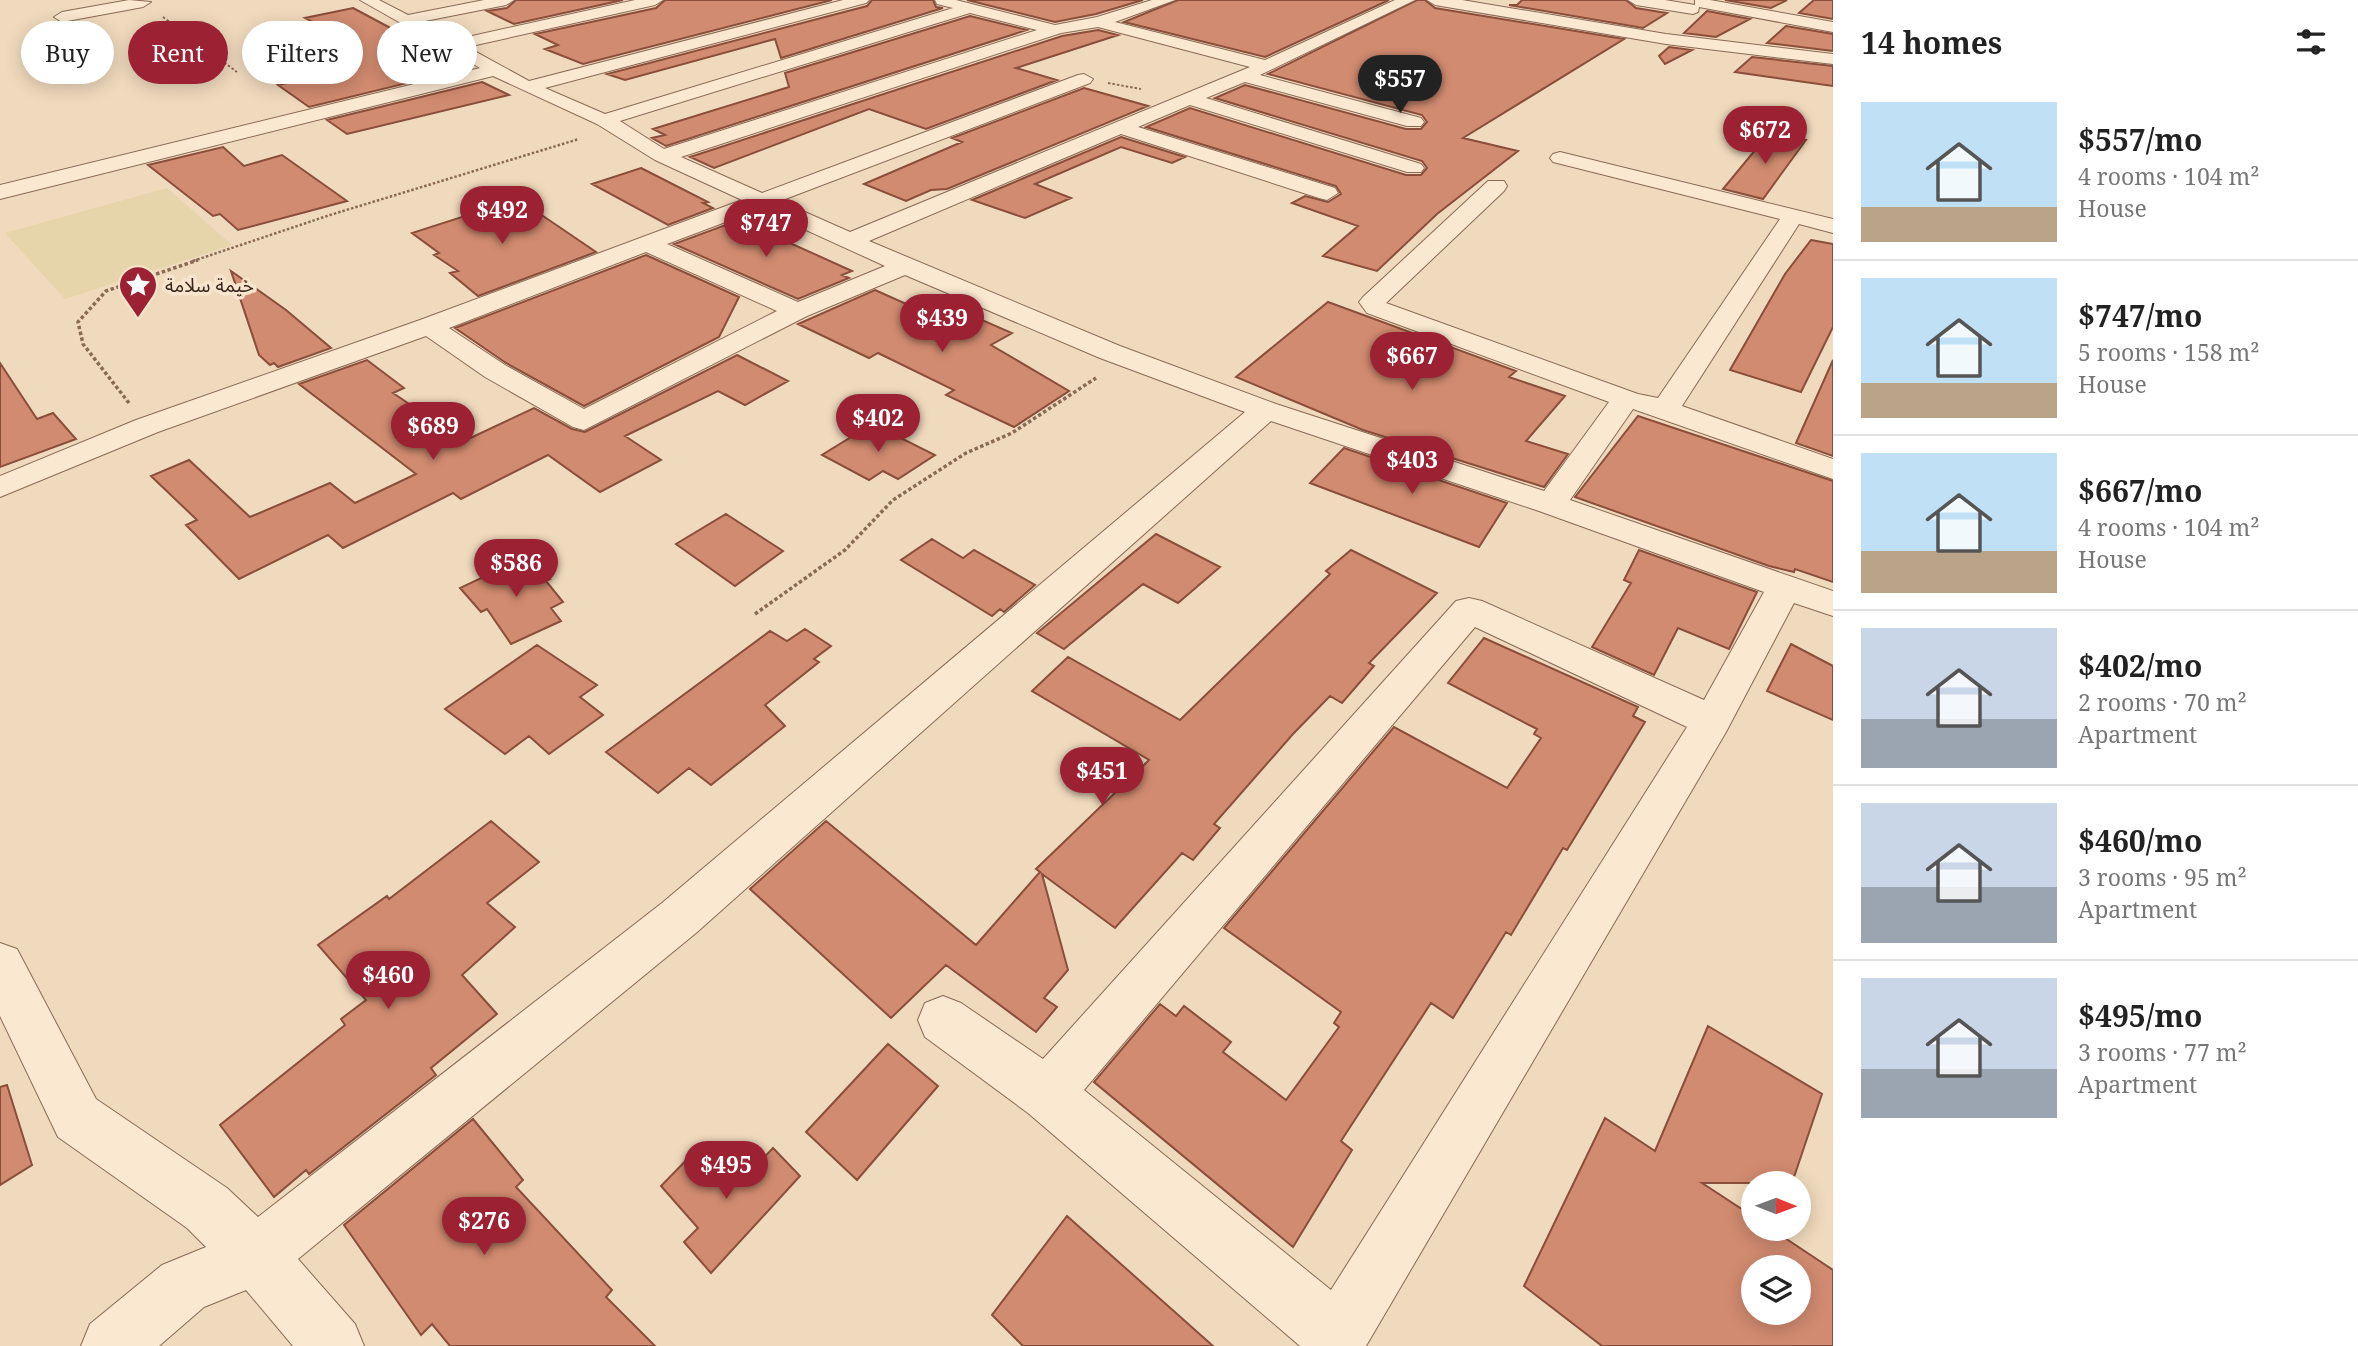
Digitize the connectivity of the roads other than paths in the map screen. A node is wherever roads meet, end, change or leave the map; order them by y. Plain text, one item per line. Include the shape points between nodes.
1 (506, 0) edge
2 (655, 0) edge
3 (861, 0) edge
4 (937, 0) edge
5 (1167, 0) edge
6 (1401, 0) edge
7 (1435, 0) edge
8 (141, 1) edge
9 (1699, 4) edge
10 (1505, 6) edge
11 (392, 8) edge
12 (1634, 8) edge
13 (967, 9) junction
14 (62, 17) dead end
15 (412, 21) edge
16 (1098, 22) junction
17 (1668, 27) junction
18 (1833, 27) edge
19 (1055, 30) junction
20 (477, 40) edge
21 (1833, 59) edge
22 (477, 60) edge
23 (1268, 66) junction
24 (495, 70) junction
25 (1244, 76) junction
26 (1084, 79) road end
27 (527, 88) junction
28 (1186, 98) junction
29 (1156, 111) junction
30 (1414, 122) dead end
31 (1196, 123) dead end
32 (610, 124) junction
33 (1118, 127) junction
34 (662, 156) junction
35 (1560, 158) dead end
36 (1414, 168) dead end
37 (1496, 186) dead end
38 (0, 192) edge
39 (1327, 193) dead end
40 (760, 202) junction
41 (1791, 218) junction
42 (1833, 226) edge
43 (851, 240) junction
44 (644, 243) junction
45 (905, 266) junction
46 (798, 311) junction
47 (429, 326) junction
48 (1626, 398) junction
49 (1665, 409) junction
50 (1266, 410) junction
51 (1833, 470) edge
52 (0, 487) edge
53 (1551, 504) junction
54 (1785, 587) junction
55 (1833, 604) edge
56 (1712, 721) junction
57 (0, 965) edge
58 (943, 1020) dead end
59 (1047, 1094) junction
60 (256, 1256) junction
61 (1334, 1340) edge
62 (112, 1346) edge
63 (332, 1346) edge

1 - 11 street
2 - 20 street
3 - 27 street
4 - 13 street
5 - 16 street
6 - 23 street
7 - 10 street
8 - 14 street
9 - 12 street
9 - 17 street
9 - 18 street
10 - 17 street
11 - 15 street
12 - 17 street
13 - 19 street
13 - 32 street
16 - 19 street
16 - 23 street
17 - 21 street
19 - 34 street
22 - 24 street
23 - 25 street
24 - 27 street
24 - 38 street
25 - 28 street
25 - 30 street
26 - 40 street
27 - 32 street
28 - 29 street
28 - 36 street
29 - 31 street
29 - 33 street
32 - 34 street
33 - 39 street
33 - 43 street
34 - 40 street
35 - 41 street
37 - 48 street via 1372,302 1376,309
40 - 43 street
40 - 44 street
41 - 42 street
41 - 49 street
43 - 45 street
44 - 46 street
44 - 47 street
45 - 46 street
45 - 50 street via 1126,358
46 - 47 street via 584,421 495,371
47 - 52 street via 146,426
48 - 49 street
48 - 53 street
49 - 51 street
50 - 53 street
50 - 60 street via 679,918
53 - 54 street
54 - 55 street
54 - 56 street
56 - 59 street via 1469,610
56 - 61 street
57 - 60 street via 77,1118 207,1208
58 - 59 street
59 - 61 street
60 - 62 street via 183,1286
60 - 63 street

